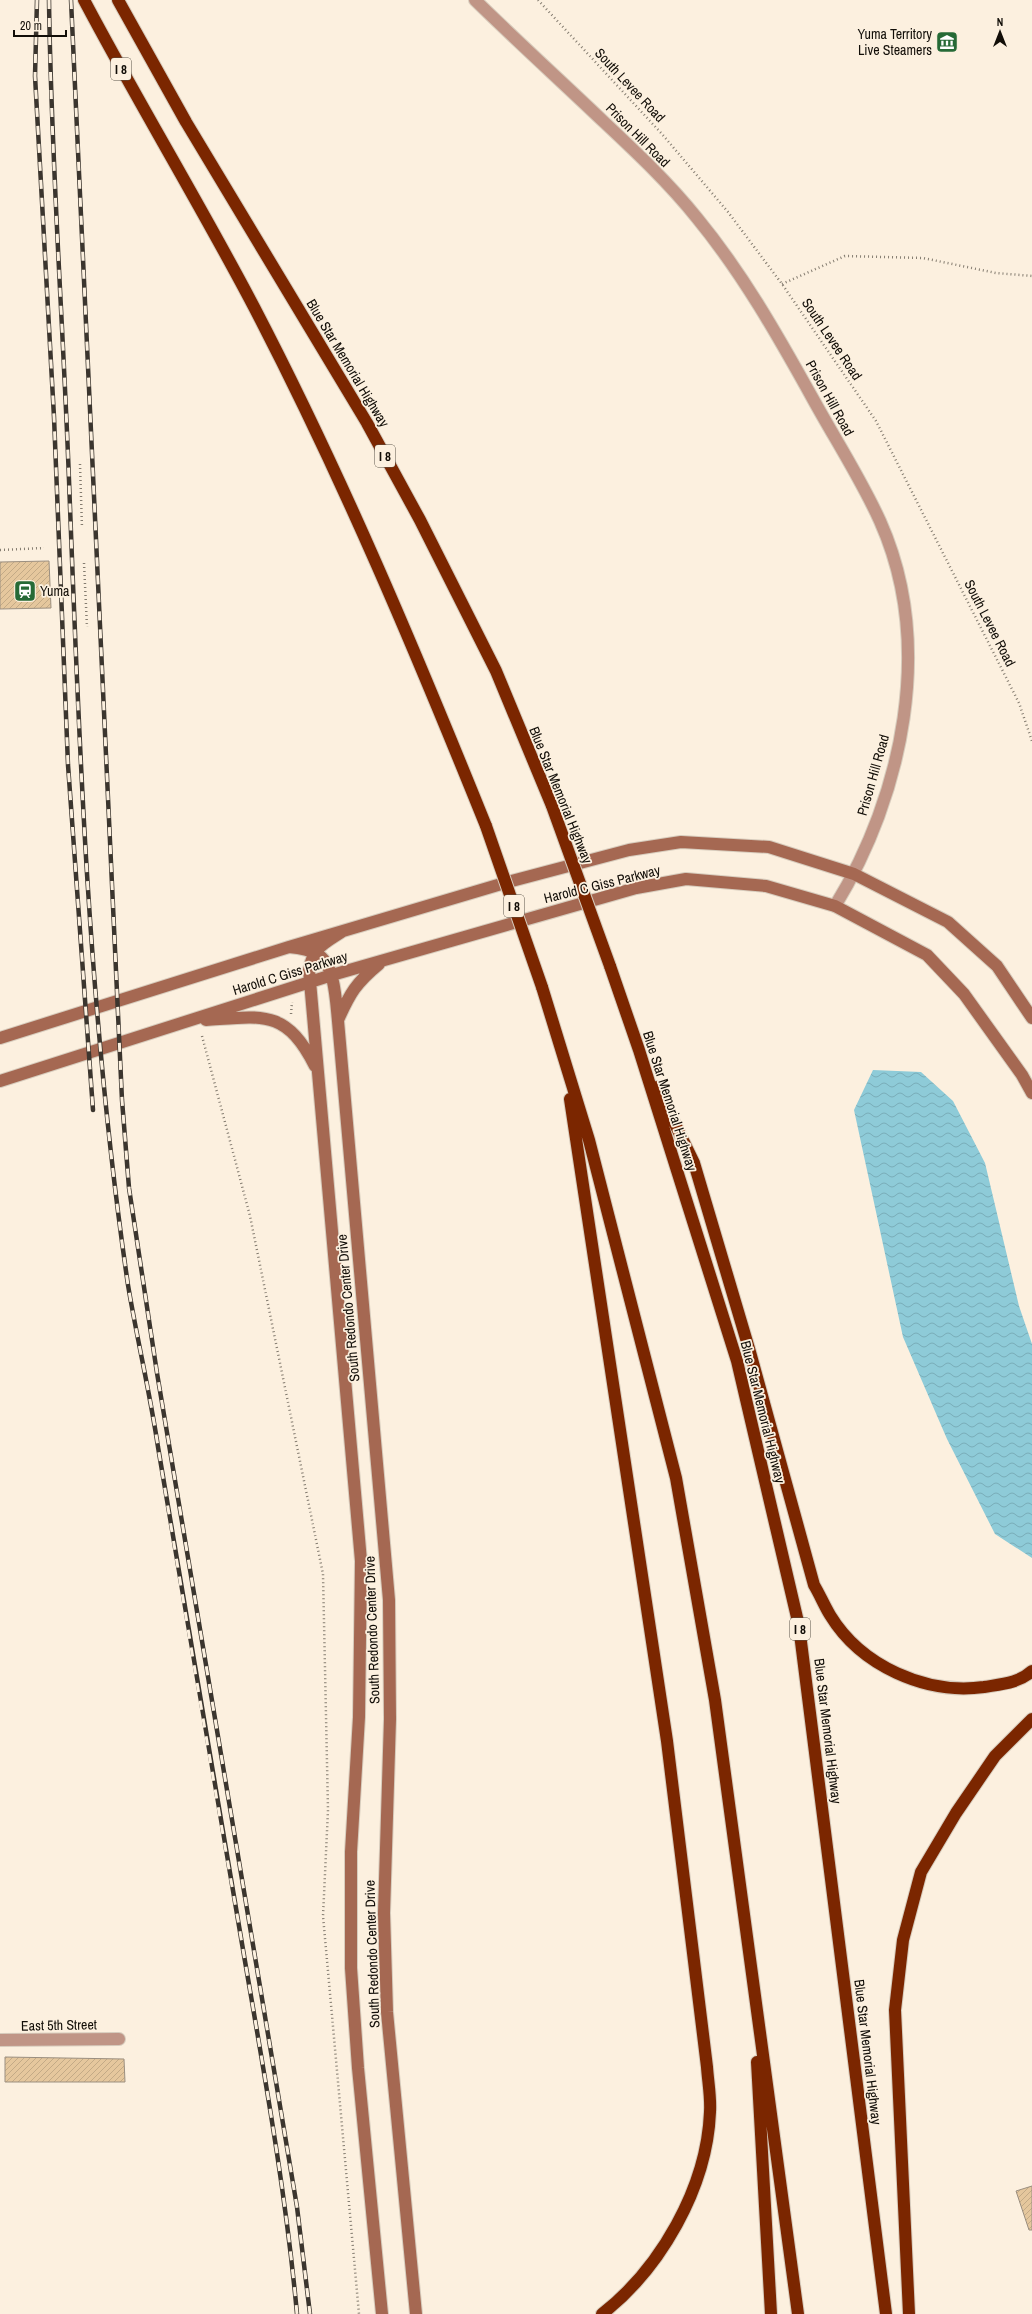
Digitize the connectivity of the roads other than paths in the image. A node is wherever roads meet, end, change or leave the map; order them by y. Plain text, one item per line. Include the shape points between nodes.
1 (84, 0) edge
2 (118, 0) edge
3 (475, 0) edge
4 (854, 874) junction
5 (835, 906) junction
6 (343, 931) junction
7 (290, 947) junction
8 (314, 953) junction
9 (383, 961) junction
10 (332, 975) junction
11 (310, 982) junction
12 (1032, 1018) edge
13 (187, 1021) junction
14 (338, 1021) junction
15 (0, 1038) edge
16 (639, 1050) junction
17 (563, 1052) junction
18 (318, 1073) junction
19 (0, 1081) edge
20 (1032, 1093) edge
21 (1032, 1671) edge
22 (1027, 1678) edge
23 (1029, 1724) edge
24 (752, 1969) junction
25 (119, 2039) dead end
26 (0, 2040) edge
27 (382, 2314) edge
28 (416, 2314) edge
29 (602, 2314) edge
30 (771, 2314) edge
31 (798, 2314) edge
32 (886, 2314) edge
33 (908, 2314) edge

1 - 17 highway, I 8, bridge via 253,307 322,444 404,624 486,826
2 - 16 highway, Blue Star Memorial Highway / I 8, bridge via 186,122 367,423 416,513 496,672 552,806
3 - 4 street, Prison Hill Road via 638,154 697,217 765,314 880,523 897,570 904,600 907,639 906,686 900,745 886,794
4 - 5 street, Prison Hill Road
4 - 6 main road, Harold C Giss Parkway via 769,847 681,842 629,850 508,882
4 - 12 main road, Harold C Giss Parkway via 948,922 997,966
5 - 9 main road, Harold C Giss Parkway via 766,886 686,879 636,888
5 - 20 main road, Harold C Giss Parkway via 927,955 964,994
6 - 7 main road, Harold C Giss Parkway
6 - 8 main road via 321,945
7 - 8 main road
7 - 15 main road, Harold C Giss Parkway
8 - 10 main road, South Redondo Center Drive via 326,964
8 - 11 main road, South Redondo Center Drive via 309,970
9 - 10 main road, Harold C Giss Parkway
9 - 14 main road via 361,979 349,994
10 - 11 main road, Harold C Giss Parkway
10 - 14 main road, South Redondo Center Drive
11 - 13 main road, Harold C Giss Parkway
11 - 18 main road, South Redondo Center Drive
13 - 18 main road via 258,1016 272,1020 288,1028 304,1046
13 - 19 main road, Harold C Giss Parkway
14 - 28 main road, South Redondo Center Drive via 389,1600 390,1719 384,1913 387,2004
16 - 22 highway via 694,1163 750,1352 814,1585 830,1616 851,1641 871,1659 905,1677 938,1686 970,1689
16 - 32 highway, Blue Star Memorial Highway / I 8 via 737,1361 799,1626
17 - 24 highway, I 8 via 589,1140 676,1478 715,1700
17 - 29 highway via 667,1741 706,2059 710,2112 703,2158 688,2201 668,2242 620,2300
18 - 27 main road, South Redondo Center Drive via 361,1561 359,1717 351,1852 351,1968
21 - 22 highway
23 - 33 highway via 995,1756 974,1784 921,1872 903,1940 895,2010
24 - 30 highway
24 - 31 highway, I 8
25 - 26 street, East 5th Street

